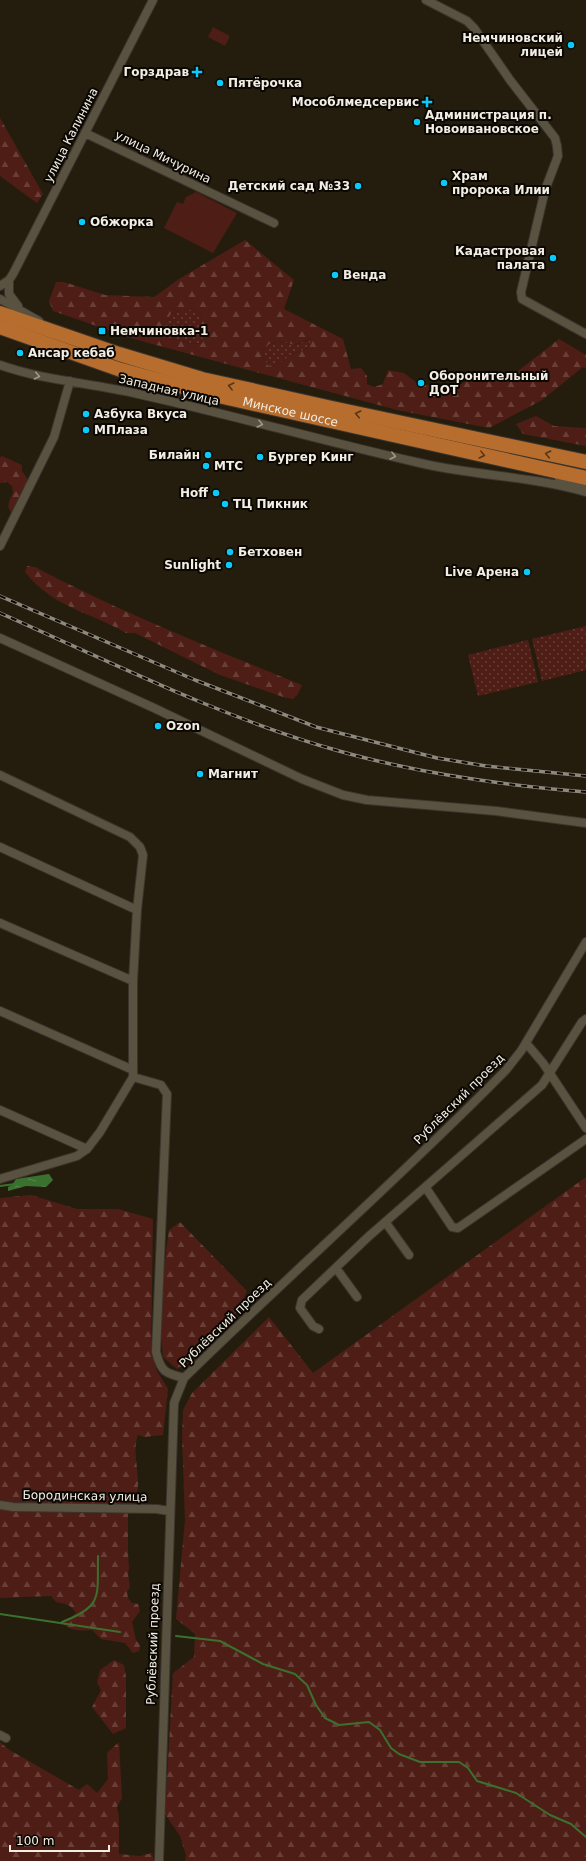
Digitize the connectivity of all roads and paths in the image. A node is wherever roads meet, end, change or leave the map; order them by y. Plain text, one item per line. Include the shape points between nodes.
1 (153, 0) edge
2 (426, 0) edge
3 (85, 133) junction
4 (274, 223) dead end
5 (9, 280) junction
6 (0, 286) edge
7 (0, 299) edge
8 (0, 312) edge
9 (26, 314) junction
10 (0, 327) edge
11 (586, 334) edge
12 (67, 337) junction
13 (0, 364) edge
14 (70, 381) junction
15 (509, 461) junction
16 (586, 462) edge
17 (586, 478) edge
18 (586, 488) edge
19 (586, 492) edge
20 (0, 546) edge
21 (0, 638) edge
22 (0, 775) edge
23 (586, 823) edge
24 (0, 847) edge
25 (137, 910) junction
26 (0, 923) edge
27 (586, 942) edge
28 (133, 981) junction
29 (0, 1011) edge
30 (586, 1019) edge
31 (526, 1043) junction
32 (549, 1072) junction
33 (133, 1074) junction
34 (0, 1110) edge
35 (586, 1128) edge
36 (586, 1139) edge
37 (87, 1149) junction
38 (0, 1179) edge
39 (426, 1188) junction
40 (386, 1223) junction
41 (409, 1255) dead end
42 (336, 1268) junction
43 (357, 1297) dead end
44 (319, 1329) dead end
45 (184, 1378) junction
46 (0, 1505) edge
47 (169, 1511) junction
48 (159, 1861) edge

1 - 3 street, улица Калинина
2 - 11 street via 467,21 555,138 558,156 545,190 521,292 522,299
3 - 4 street, улица Мичурина
3 - 5 street, улица Калинина
5 - 6 street
5 - 9 street via 12,300
7 - 9 street
8 - 12 highway, Минское шоссе
9 - 12 street
10 -> 15 highway, Минское шоссе via 118,369 201,392
16 -> 12 highway, Минское шоссе via 210,381
13 -> 14 street, Западная улица via 25,373
14 -> 19 street, Западная улица via 140,394 420,463 472,474 559,485
14 - 20 street via 54,437
15 - 17 highway, Минское шоссе
15 - 18 street
21 - 23 street via 302,779 343,795 367,800 496,811
22 - 25 street via 130,837 140,846 143,855
24 - 25 street
25 - 28 street
26 - 28 street
27 - 31 street, Рублёвский проезд
28 - 33 street
29 - 33 street
30 - 32 street
31 - 32 street
31 - 45 street, Рублёвский проезд via 489,1088
32 - 35 street
32 - 39 street via 542,1085
33 - 37 street via 100,1132
33 - 45 street via 161,1086 167,1094 156,1352 161,1368 168,1374
34 - 37 street
36 - 39 street via 458,1228 452,1227
37 - 38 street via 64,1162
39 - 40 street
40 - 41 street
40 - 42 street
42 - 43 street
42 - 44 street via 302,1300 300,1308 313,1326
45 - 47 street, Рублёвский проезд via 174,1403
46 - 47 street, Бородинская улица via 157,1508
47 - 48 street, Рублёвский проезд

